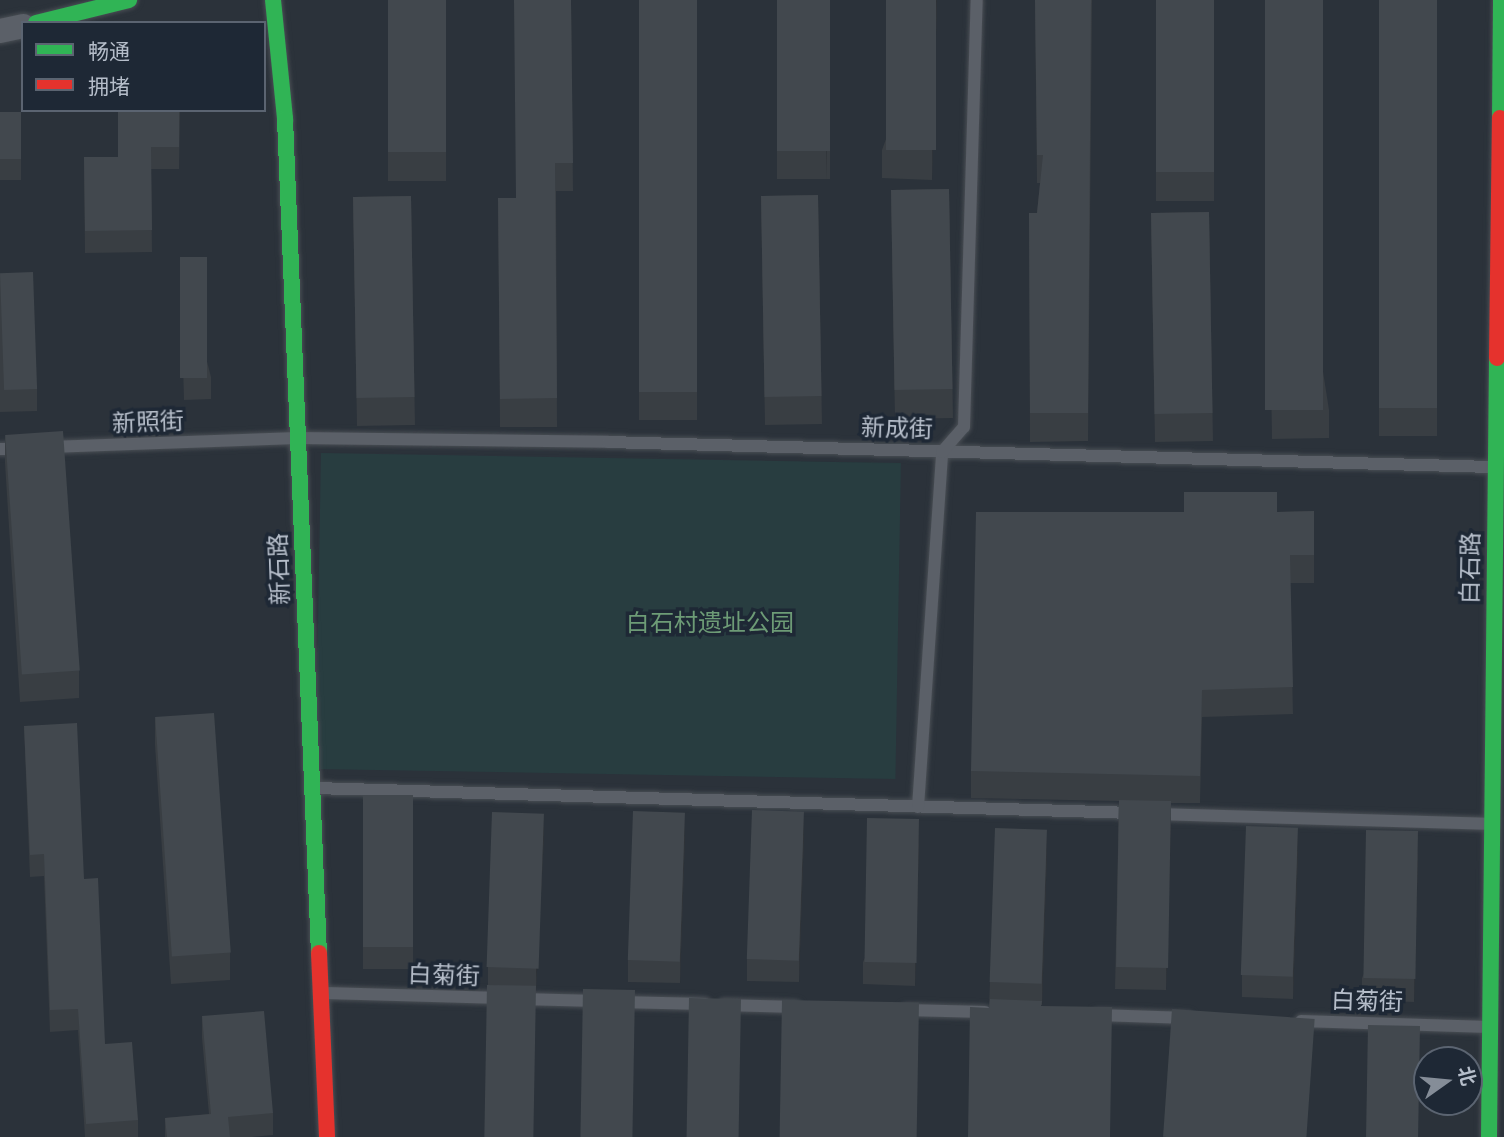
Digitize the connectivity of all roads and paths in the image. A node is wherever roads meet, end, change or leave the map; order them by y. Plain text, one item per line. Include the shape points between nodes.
1 (129, 0) edge
2 (273, 0) edge
3 (977, 0) edge
4 (1502, 0) edge
5 (44, 21) edge
6 (21, 27) edge
7 (0, 32) edge
8 (297, 438) junction
9 (0, 449) edge
10 (942, 452) junction
11 (1495, 467) junction
12 (311, 788) junction
13 (918, 807) junction
14 (1489, 824) junction
15 (320, 993) junction
16 (807, 1007) edge
17 (891, 1009) edge
18 (1002, 1013) edge
19 (1086, 1015) edge
20 (1211, 1019) edge
21 (1281, 1021) edge
22 (1489, 1027) junction
23 (327, 1137) edge
24 (1489, 1137) edge

1 - 5 street
2 - 8 street, 新石路
3 - 10 lane via 964,427
4 - 11 street, 白石路
6 - 7 street
8 - 9 lane, 新照街
8 - 10 lane, 新成街
8 - 12 street, 新石路
10 - 11 lane, 新成街
10 - 13 lane
11 - 14 street, 白石路
12 - 13 lane
12 - 15 street, 新石路
13 - 14 lane
14 - 22 street, 白石路
15 - 16 lane, 白菊街
15 - 23 street, 新石路
17 - 18 lane
19 - 20 lane
21 - 22 lane, 白菊街
22 - 24 street, 白石路

